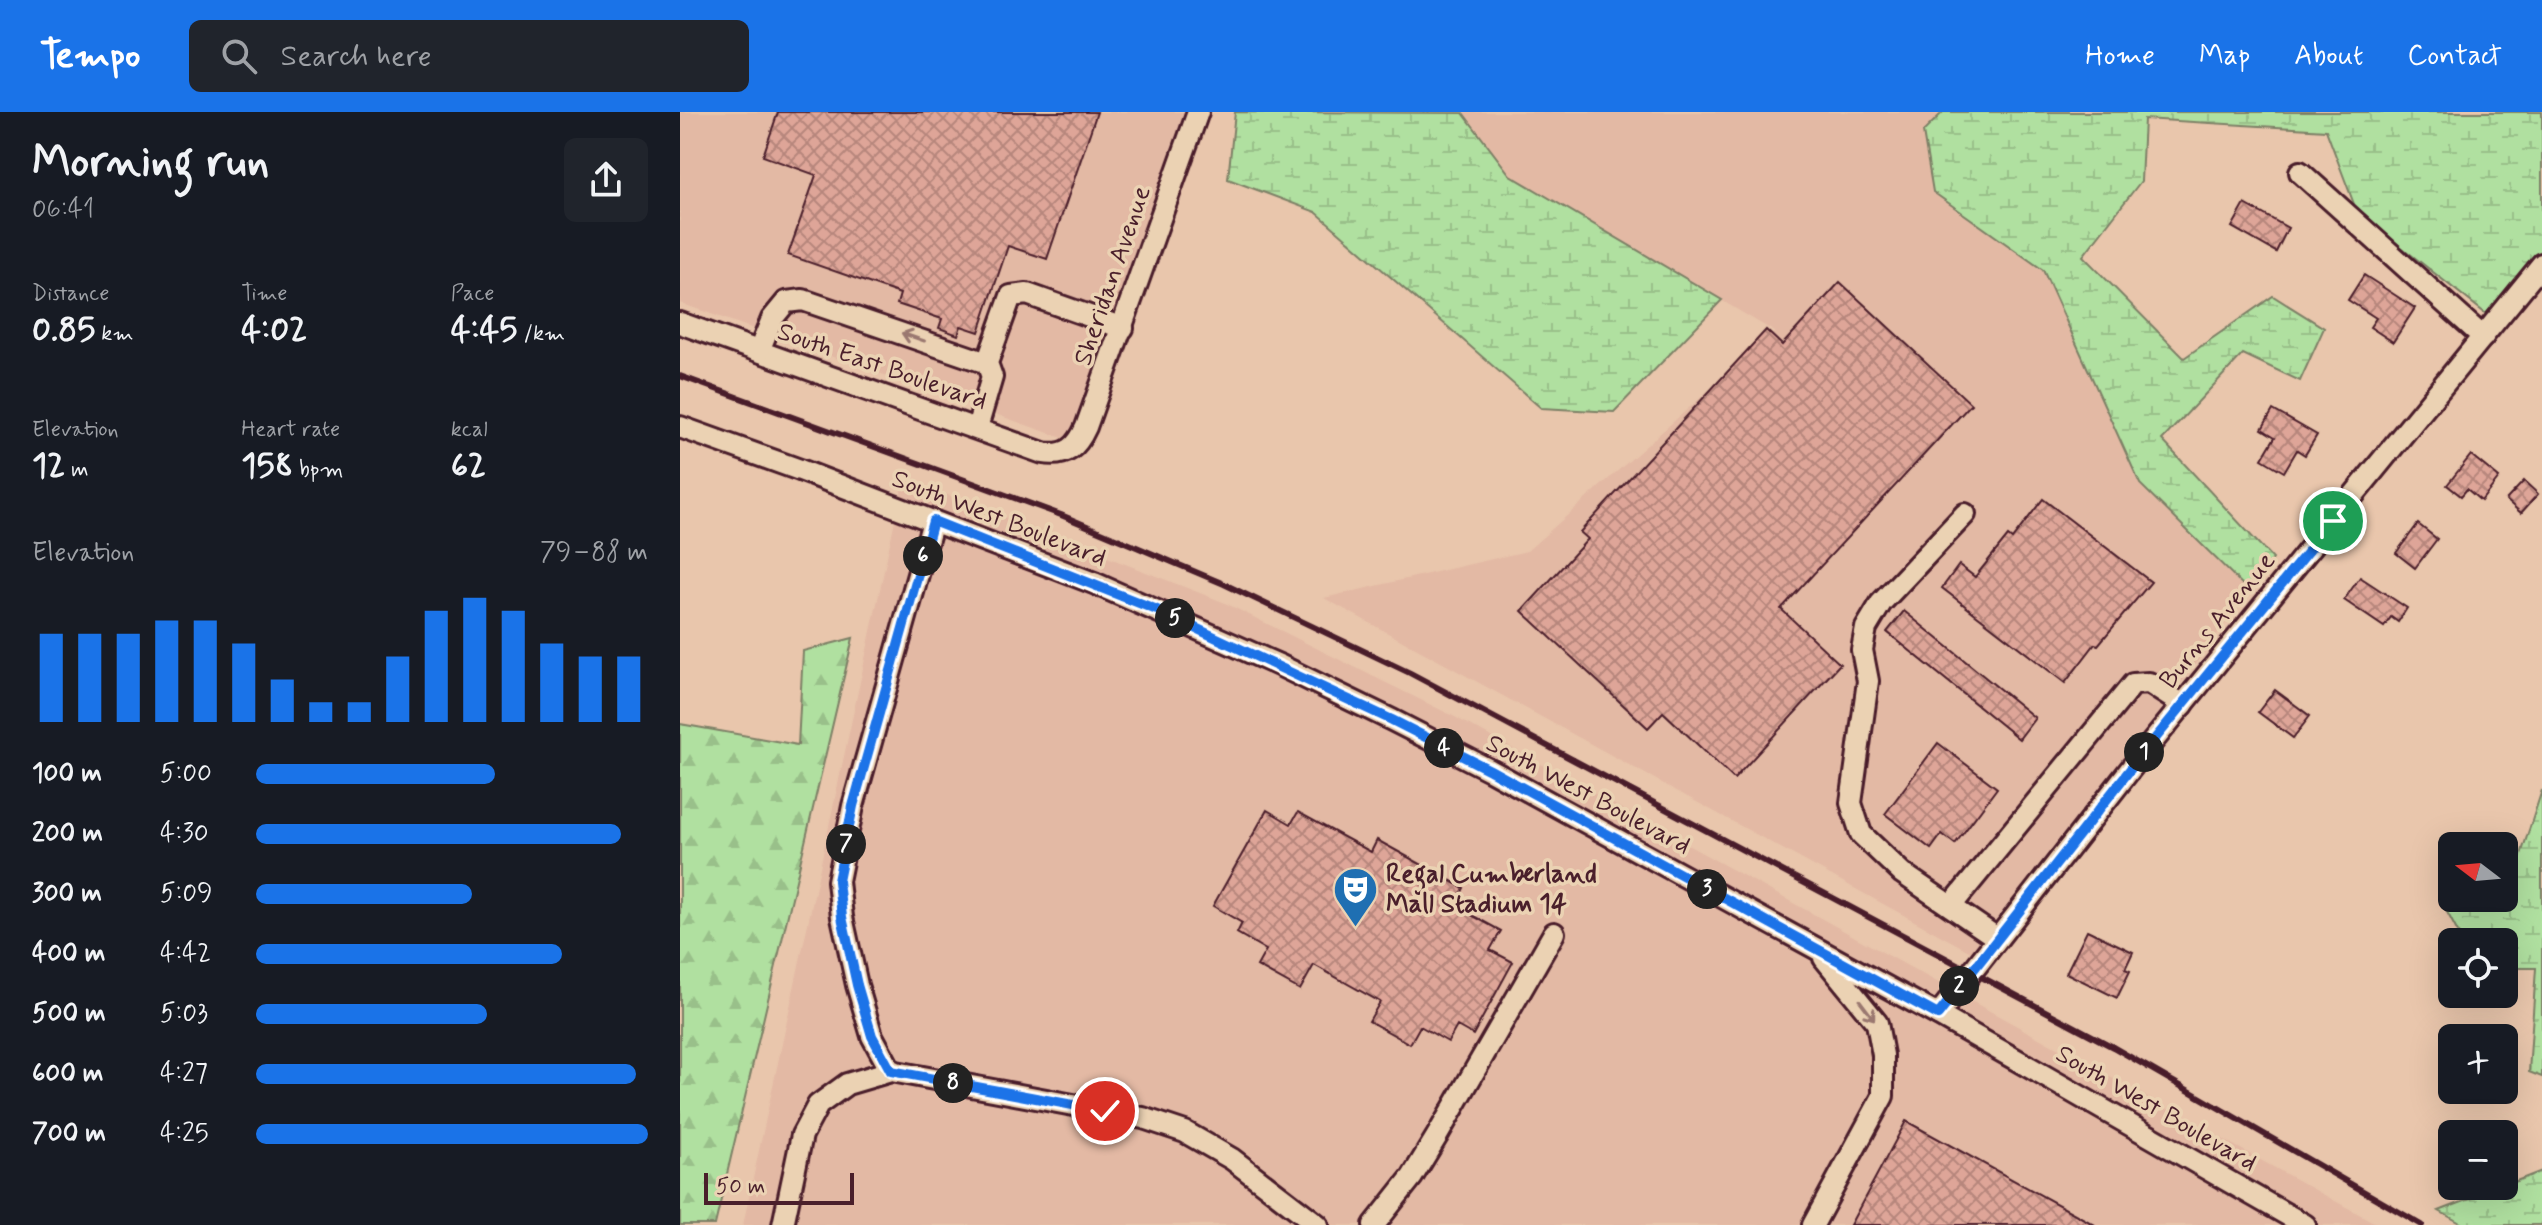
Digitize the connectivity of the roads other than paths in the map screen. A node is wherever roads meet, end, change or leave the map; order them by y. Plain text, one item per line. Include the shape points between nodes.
1 (1198, 112) edge
2 (2300, 172) dead end
3 (2542, 264) edge
4 (680, 323) edge
5 (1123, 328) junction
6 (2483, 337) junction
7 (759, 351) junction
8 (987, 363) junction
9 (680, 427) edge
10 (977, 428) junction
11 (1068, 452) joint
12 (1965, 514) dead end
13 (933, 521) junction
14 (2183, 705) junction
15 (1951, 906) junction
16 (1554, 933) dead end
17 (1997, 938) junction
18 (1817, 950) junction
19 (1938, 1015) junction
20 (891, 1071) junction
21 (783, 1225) edge
22 (1318, 1225) edge
23 (1374, 1225) edge
24 (1813, 1225) edge
25 (2305, 1225) edge

1 - 5 street, Sheridan Avenue
2 - 6 street
3 - 6 street, Burns Avenue
4 - 7 street, South East Boulevard
5 - 8 street via 1027,294 1011,296
5 - 11 street, Sheridan Avenue via 1086,427
6 - 14 street, Burns Avenue
8 -> 7 street via 803,300 786,302 772,319
7 - 10 street, South East Boulevard
8 - 10 street via 992,377
9 - 13 street, South West Boulevard
10 - 11 street, South East Boulevard via 1043,453
12 - 15 street via 1881,603 1866,628 1862,650 1868,681 1851,803 1861,834 1902,873
13 - 18 street, South West Boulevard via 1157,610 1381,715
13 - 20 street via 853,806 838,881 857,985 872,1036
14 - 15 street via 2149,683 2133,684
14 - 17 street, Burns Avenue
15 - 17 street
16 - 23 street via 1412,1177
17 - 19 street, Burns Avenue
18 - 19 street, South West Boulevard
18 -> 24 street via 1877,1023 1883,1096
19 - 25 street, South West Boulevard
20 - 21 street via 847,1084 818,1105 802,1135
20 - 22 street via 1143,1118 1185,1132 1232,1159

